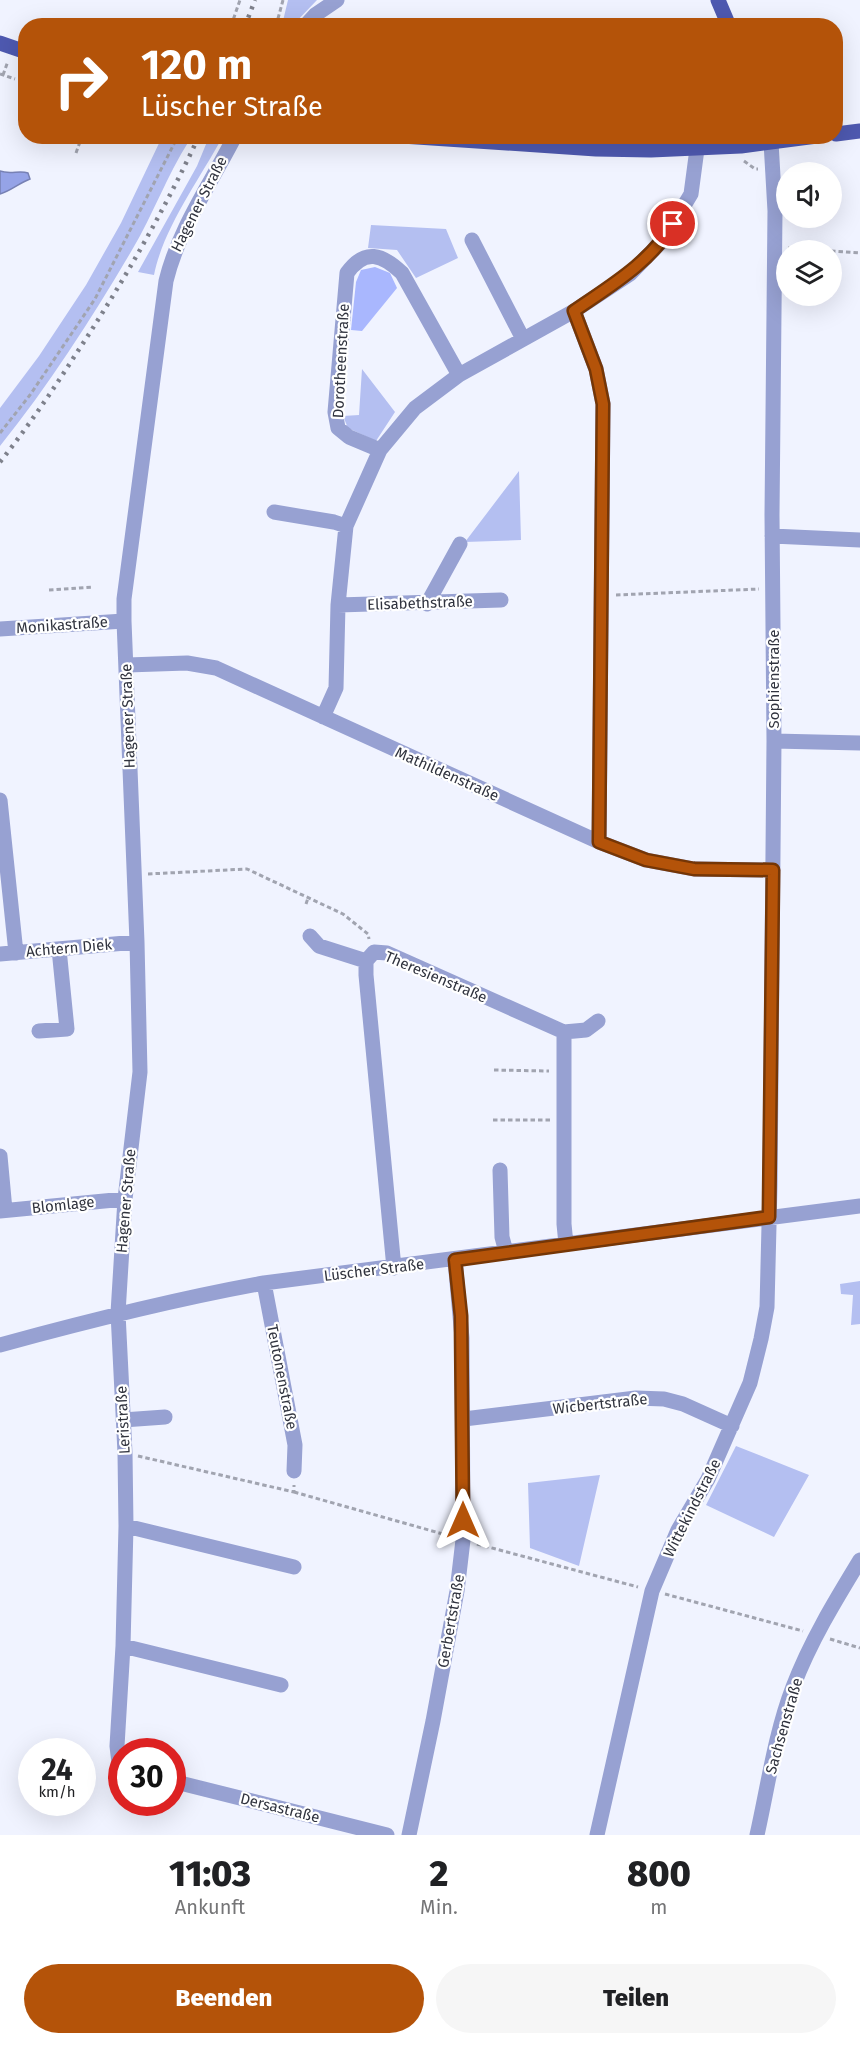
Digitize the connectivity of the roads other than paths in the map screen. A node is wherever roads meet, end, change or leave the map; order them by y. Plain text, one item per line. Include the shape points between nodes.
1 (337, 0) edge
2 (718, 0) edge
3 (312, 18) edge
4 (726, 18) edge
5 (0, 43) edge
6 (18, 49) edge
7 (860, 131) edge
8 (843, 133) edge
9 (231, 144) edge
10 (513, 144) edge
11 (729, 144) edge
12 (771, 144) edge
13 (697, 148) junction
14 (471, 240) dead end
15 (574, 311) junction
16 (523, 339) junction
17 (459, 375) junction
18 (380, 450) junction
19 (274, 512) dead end
20 (346, 526) junction
21 (772, 536) junction
22 (860, 540) edge
23 (460, 544) dead end
24 (501, 600) dead end
25 (426, 604) junction
26 (338, 605) junction
27 (124, 621) junction
28 (0, 629) edge
29 (127, 665) junction
30 (323, 717) junction
31 (774, 741) junction
32 (860, 743) edge
33 (0, 800) edge
34 (599, 842) junction
35 (773, 870) junction
36 (310, 936) dead end
37 (137, 942) junction
38 (59, 948) junction
39 (16, 953) junction
40 (0, 954) edge
41 (370, 957) junction
42 (598, 1021) dead end
43 (39, 1031) dead end
44 (564, 1032) junction
45 (0, 1156) edge
46 (500, 1170) dead end
47 (125, 1199) junction
48 (860, 1206) edge
49 (3, 1210) edge
50 (769, 1217) junction
51 (566, 1244) junction
52 (506, 1252) junction
53 (455, 1260) junction
54 (394, 1268) junction
55 (264, 1283) junction
56 (118, 1313) junction
57 (0, 1345) edge
58 (165, 1417) dead end
59 (464, 1419) junction
60 (123, 1420) junction
61 (732, 1426) junction
62 (294, 1471) road end
63 (126, 1526) junction
64 (860, 1560) edge
65 (294, 1567) dead end
66 (123, 1646) junction
67 (281, 1685) dead end
68 (117, 1738) edge
69 (186, 1785) edge
70 (387, 1835) edge
71 (409, 1835) edge
72 (597, 1835) edge
73 (757, 1835) edge

1 - 3 street
2 - 4 main road
5 - 6 main road
7 - 8 main road
9 - 27 street, Hagener Straße via 186,225 166,281
10 - 13 main road via 596,150
11 - 13 main road
12 - 21 street, Sophienstraße via 775,186
13 - 15 street via 691,194 664,239 630,274
14 - 16 street
15 - 16 street
15 - 34 street via 596,369 603,404
16 - 17 street
17 - 18 street via 415,408
17 - 18 street, Dorotheenstraße via 402,273 387,260 368,256 355,262 347,273 335,412 338,428
18 - 20 street
19 - 20 street
20 - 26 street
21 - 22 street
21 - 31 street, Sophienstraße
23 - 25 street
24 - 25 street, Elisabethstraße
25 - 26 street, Elisabethstraße
26 - 30 street via 336,688
27 - 28 street, Monikastraße
27 - 29 street, Hagener Straße
29 - 30 street, Mathildenstraße via 187,663 216,668
29 - 37 street, Hagener Straße
30 - 34 street, Mathildenstraße
31 - 32 street
31 - 35 street, Sophienstraße
33 - 39 street
34 - 35 street, Mathildenstraße via 646,860 694,869
35 - 50 street, Sophienstraße
36 - 41 street via 319,946
37 - 38 street, Achtern Diek
37 - 47 street, Hagener Straße via 140,1072
38 - 39 street, Achtern Diek
38 - 43 street via 66,1029
39 - 40 street, Achtern Diek
41 - 44 street, Theresienstraße via 387,953
41 - 54 street, Theresienstraße via 366,975
42 - 44 street via 586,1029
44 - 51 street
45 - 49 street
46 - 52 street
47 - 49 street, Blomlage
47 - 56 street, Hagener Straße
48 - 50 street, Lüscher Straße
50 - 51 street, Lüscher Straße
50 - 61 street, Wittekindstraße via 767,1307 762,1339
51 - 52 street, Lüscher Straße
52 - 53 street, Lüscher Straße
53 - 54 street, Lüscher Straße
53 - 59 street, Gerbertstraße
54 - 55 street, Lüscher Straße
55 - 56 street, Lüscher Straße
55 - 62 street, Teutonenstraße via 295,1445
56 - 57 street, Lüscher Straße
56 - 60 street, Leristraße
58 - 60 street
59 - 61 street, Wicbertstraße via 636,1398 683,1404
59 - 71 street, Gerbertstraße via 463,1540 453,1615
60 - 63 street, Leristraße
61 - 72 street, Wittekindstraße via 708,1479 678,1530 652,1591
63 - 65 street
63 - 66 street, Leristraße
64 - 73 street, Sachsenstraße via 816,1635 793,1688
66 - 67 street
66 - 68 street, Leristraße
69 - 70 street, Dersastraße

